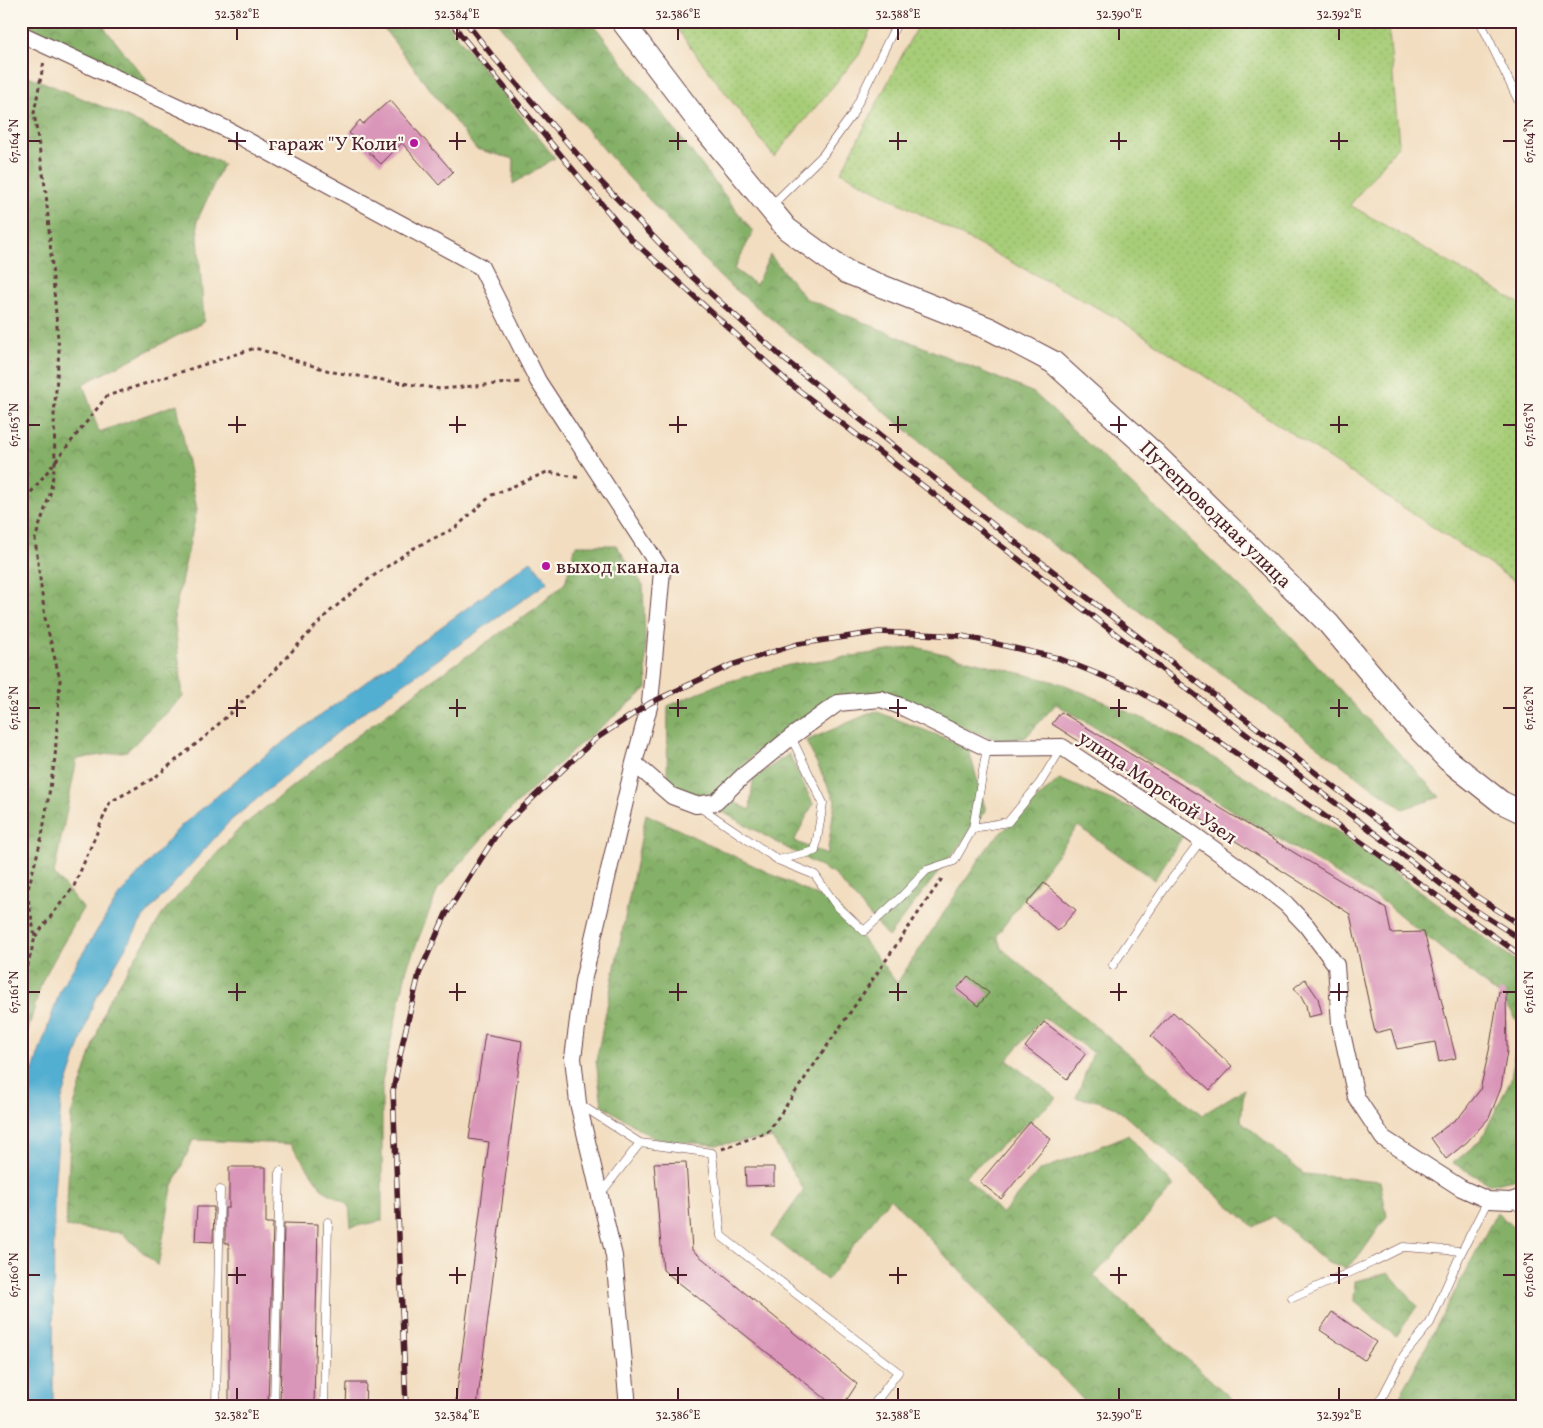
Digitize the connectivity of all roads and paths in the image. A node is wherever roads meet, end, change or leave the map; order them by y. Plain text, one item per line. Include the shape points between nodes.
1 (622, 21) edge
2 (898, 21) edge
3 (1480, 21) edge
4 (21, 34) edge
5 (47, 46) junction
6 (1522, 108) edge
7 (769, 208) junction
8 (538, 381) junction
9 (55, 463) junction
10 (604, 482) junction
11 (21, 505) edge
12 (791, 737) junction
13 (1062, 747) junction
14 (987, 748) junction
15 (634, 764) junction
16 (696, 805) junction
17 (1522, 812) edge
18 (973, 828) junction
19 (1201, 840) junction
20 (778, 860) junction
21 (954, 861) junction
22 (35, 937) junction
23 (1113, 965) dead end
24 (21, 981) edge
25 (578, 1103) junction
26 (640, 1143) junction
27 (712, 1153) junction
28 (280, 1171) dead end
29 (220, 1190) dead end
30 (600, 1195) junction
31 (1488, 1200) junction
32 (1518, 1202) edge
33 (328, 1222) dead end
34 (1462, 1251) junction
35 (1292, 1298) dead end
36 (216, 1407) edge
37 (274, 1407) edge
38 (324, 1407) edge
39 (628, 1407) edge
40 (872, 1407) edge
41 (1377, 1407) edge

1 - 7 main road, Путепроводная улица
2 - 7 lane via 852,114 823,154
3 - 6 lane
4 - 5 street
5 - 8 street via 224,128 481,267
5 - 9 path via 34,113 46,193 59,351 54,415
7 - 17 main road, Путепроводная улица via 787,229 846,272 990,329 1053,362 1156,455 1328,623 1448,760 1501,802
8 - 9 path via 440,389 334,372 255,348 108,396
8 - 10 street
9 - 11 path
9 - 22 path via 50,494 35,539 45,618 60,680 55,758 42,836 27,892
10 - 15 street via 662,571 650,703
10 - 22 path via 547,472 492,496 455,528 414,548 366,580 327,614 206,736 154,778 110,802 74,886
12 - 14 street, улица Морской Узел via 838,703 881,699
12 - 16 street, улица Морской Узел via 716,802
12 - 20 lane via 823,804 815,851
13 - 14 street, улица Морской Узел
13 - 18 lane via 1040,782 1008,822
13 - 19 street, улица Морской Узел
14 - 18 lane
15 - 16 street via 672,796
15 - 25 street via 583,981 573,1058
16 - 20 lane
18 - 21 lane
19 - 23 lane
19 - 31 street, улица Морской Узел via 1286,904 1336,965 1340,1024 1356,1097 1383,1138 1461,1188
20 - 21 lane via 815,875 836,905 864,931 927,870
21 - 27 path via 768,1132
22 - 24 path
25 - 26 lane
25 - 30 street
26 - 27 lane
26 - 30 lane
27 - 40 lane via 721,1236 898,1372
28 - 37 lane
29 - 36 lane
30 - 39 street via 614,1256
31 - 32 street, улица Морской Узел
31 - 34 lane
33 - 38 lane
34 - 35 lane via 1403,1247
34 - 41 lane via 1430,1323 1404,1355

